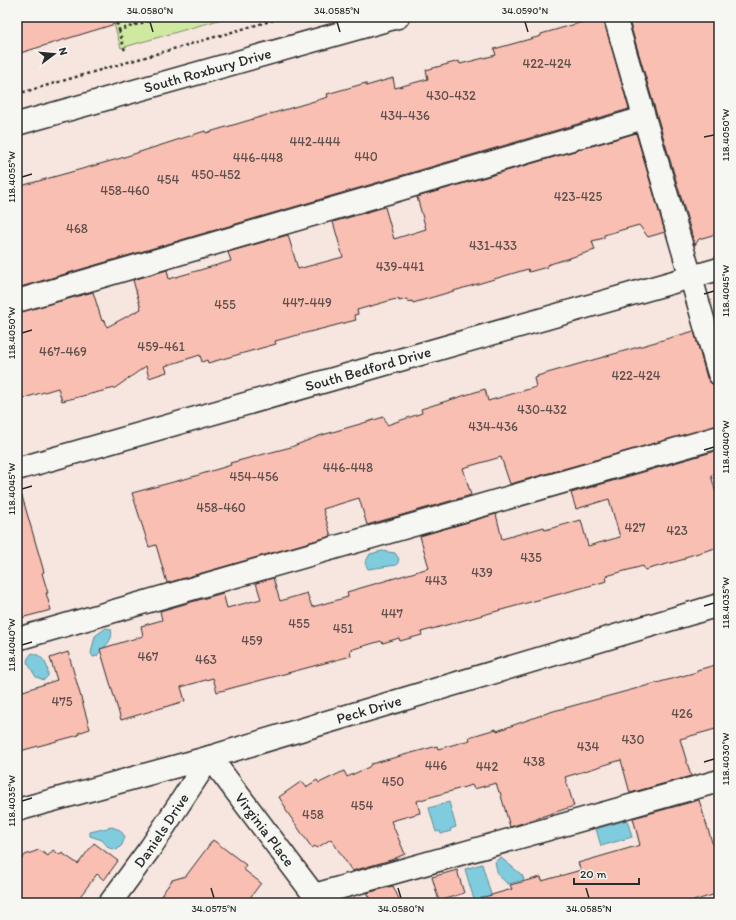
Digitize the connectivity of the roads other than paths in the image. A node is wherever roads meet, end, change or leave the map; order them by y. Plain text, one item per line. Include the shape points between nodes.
1 (398, 17) edge
2 (615, 17) edge
3 (644, 118) junction
4 (17, 124) edge
5 (719, 269) edge
6 (690, 278) junction
7 (17, 301) edge
8 (719, 374) edge
9 (719, 437) edge
10 (17, 470) edge
11 (719, 605) edge
12 (17, 639) edge
13 (210, 757) junction
14 (719, 781) edge
15 (17, 810) edge
16 (317, 899) edge
17 (110, 903) edge

1 - 4 street, South Roxbury Drive
2 - 3 street
3 - 6 street
3 - 7 street
5 - 6 street, South Bedford Drive
6 - 8 street
6 - 10 street, South Bedford Drive
9 - 12 street
11 - 13 street, Peck Drive
13 - 15 street, Peck Drive
13 - 16 street, Virginia Place
13 - 17 street, Daniels Drive via 151,847
14 - 16 street

